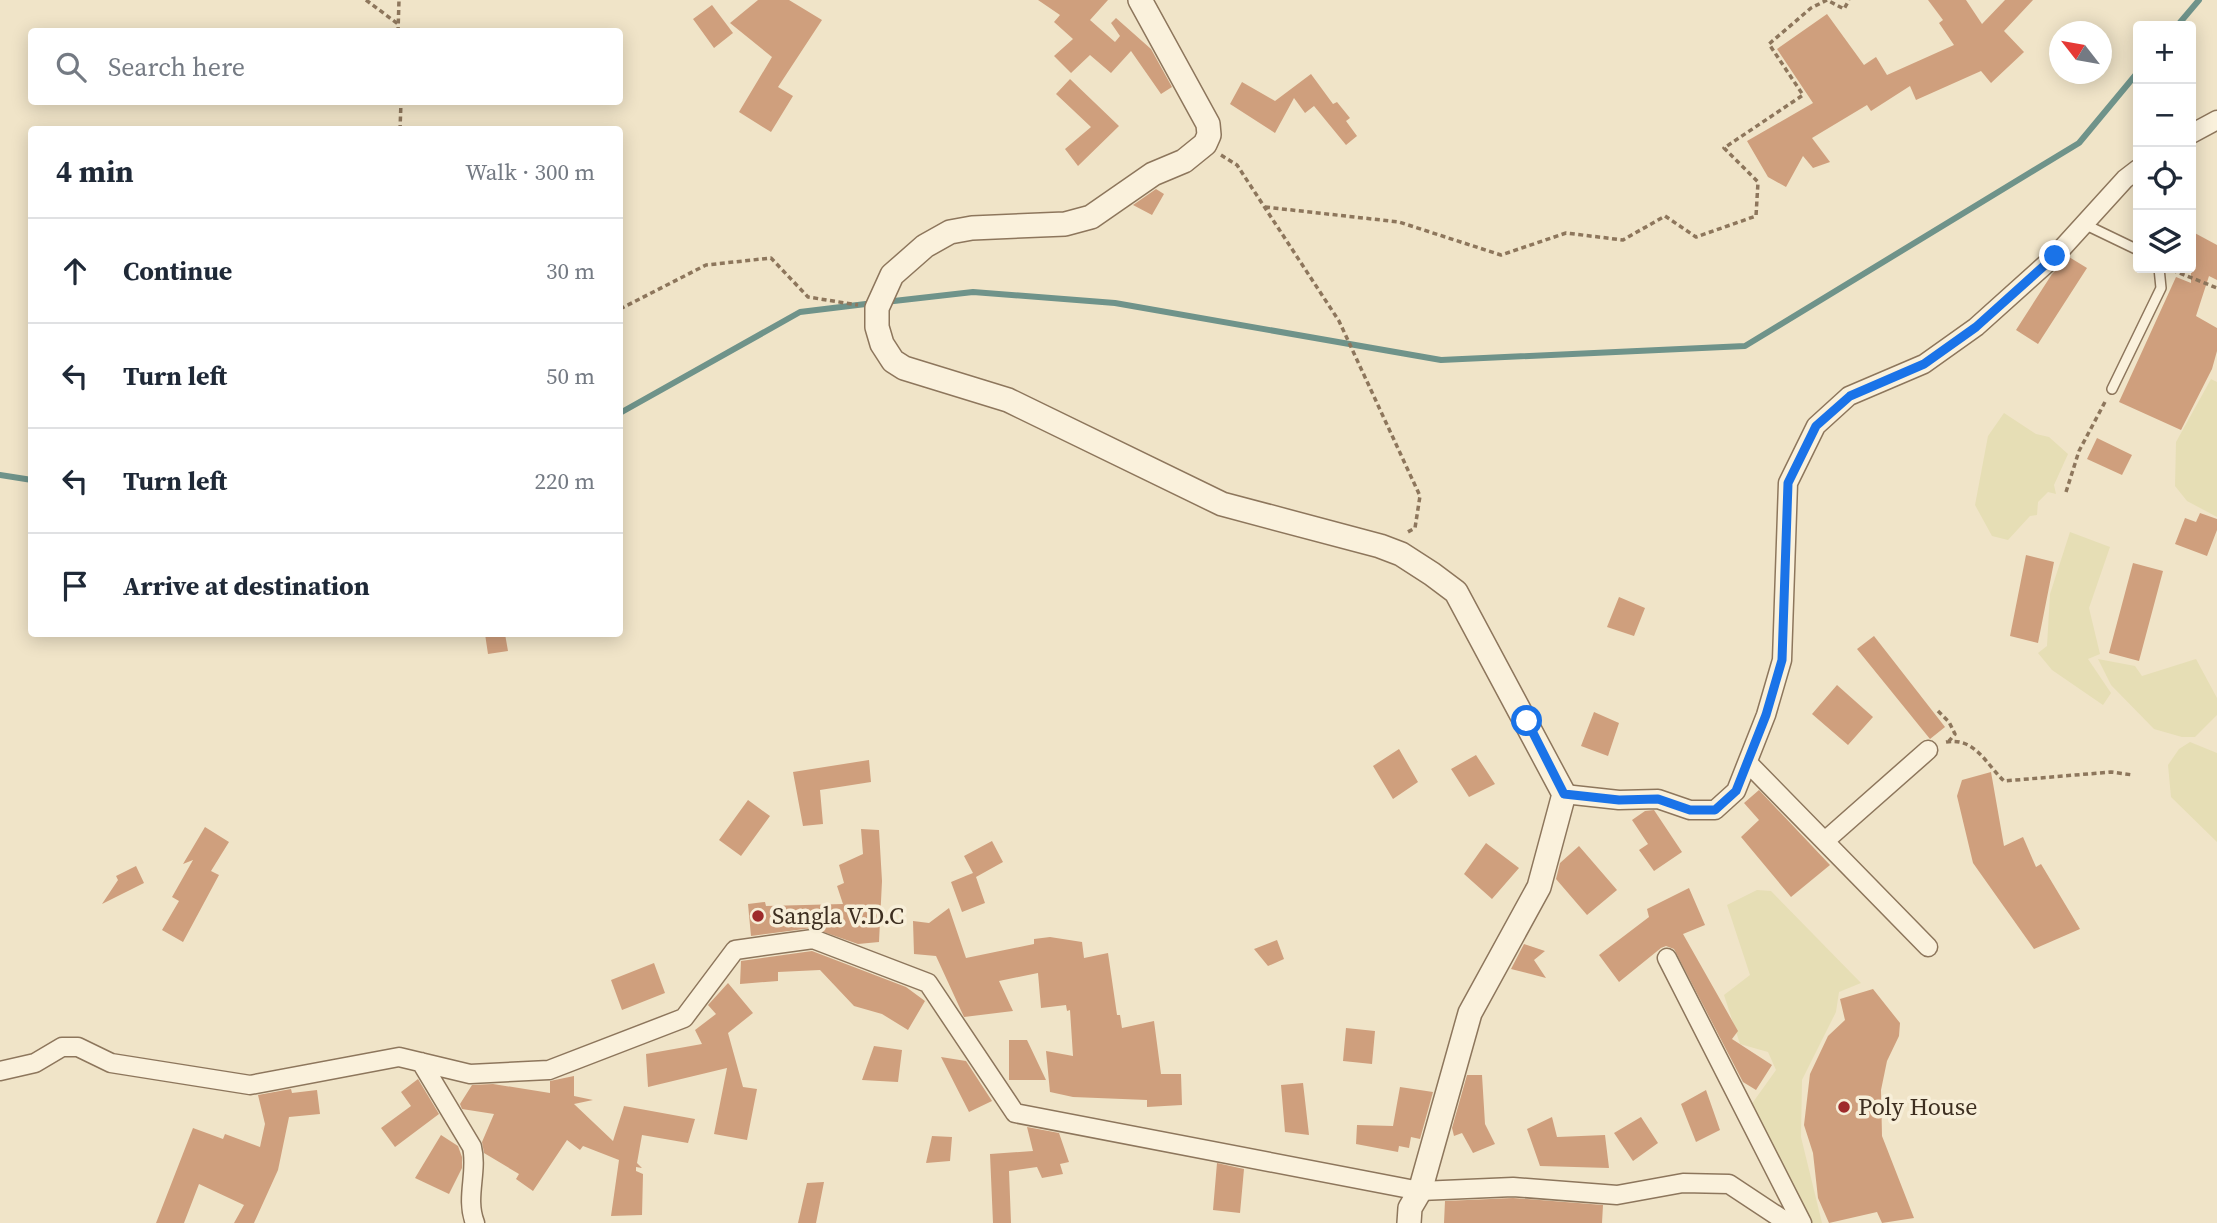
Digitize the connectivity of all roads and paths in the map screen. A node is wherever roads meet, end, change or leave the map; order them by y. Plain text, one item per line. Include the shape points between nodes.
1 (366, 0) edge
2 (400, 0) edge
3 (1140, 0) edge
4 (1849, 0) edge
5 (398, 24) junction
6 (398, 28) edge
7 (401, 105) edge
8 (2217, 120) edge
9 (400, 126) edge
10 (2196, 131) edge
11 (1205, 144) junction
12 (2133, 174) edge
13 (1265, 207) junction
14 (2084, 224) junction
15 (2133, 248) edge
16 (2161, 273) edge
17 (2184, 273) edge
18 (2217, 288) edge
19 (623, 307) edge
20 (877, 308) junction
21 (2112, 389) joint
22 (2066, 492) dead end
23 (1380, 547) junction
24 (1938, 711) dead end
25 (1949, 741) junction
26 (1928, 750) joint
27 (1748, 763) junction
28 (2133, 775) dead end
29 (1564, 794) junction
30 (1826, 840) junction
31 (1928, 947) dead end
32 (1667, 958) dead end
33 (421, 1062) junction
34 (0, 1071) edge
35 (1420, 1191) junction
36 (475, 1223) edge
37 (1409, 1223) edge
38 (1788, 1223) edge
39 (1802, 1223) edge

1 - 5 path
2 - 5 path
3 - 11 street via 1208,124
4 - 13 path via 1844,9 1827,0 1811,8 1769,44 1803,95 1724,148 1758,182 1756,216 1696,237 1665,216 1623,240 1566,233 1501,255 1399,222
5 - 6 path
7 - 9 path
8 - 10 street
11 - 13 path via 1237,165
11 - 20 street via 1091,217 1065,224 950,232 925,246 892,275
12 - 14 street
13 - 23 path via 1339,321 1420,496 1415,528
14 - 15 lane
14 - 27 street via 1976,327 1924,364 1850,396 1816,426 1788,483 1782,660
16 - 21 lane via 2161,288
17 - 18 path
19 - 20 path via 706,265 771,258 808,297
20 - 23 street via 882,344 892,362 904,368 1008,400 1222,504
21 - 22 path via 2078,451
23 - 29 street via 1401,554 1456,592
24 - 25 path via 1955,734
25 - 26 path
25 - 28 path via 1968,745 1983,755 2004,781 2112,772
26 - 30 street
27 - 29 street via 1736,791 1715,810 1690,810 1658,799
27 - 30 street
29 - 35 street via 1539,887 1469,1013
30 - 31 street
32 - 39 street
33 - 34 street via 398,1057 250,1085 111,1063 78,1047 62,1047 35,1063
33 - 35 street via 470,1074 550,1070 684,1018 735,950 813,939 928,983 1015,1113
33 - 36 street via 472,1147 470,1200
35 - 37 street via 1409,1212
35 - 38 street via 1513,1187 1617,1195 1683,1183 1729,1184

